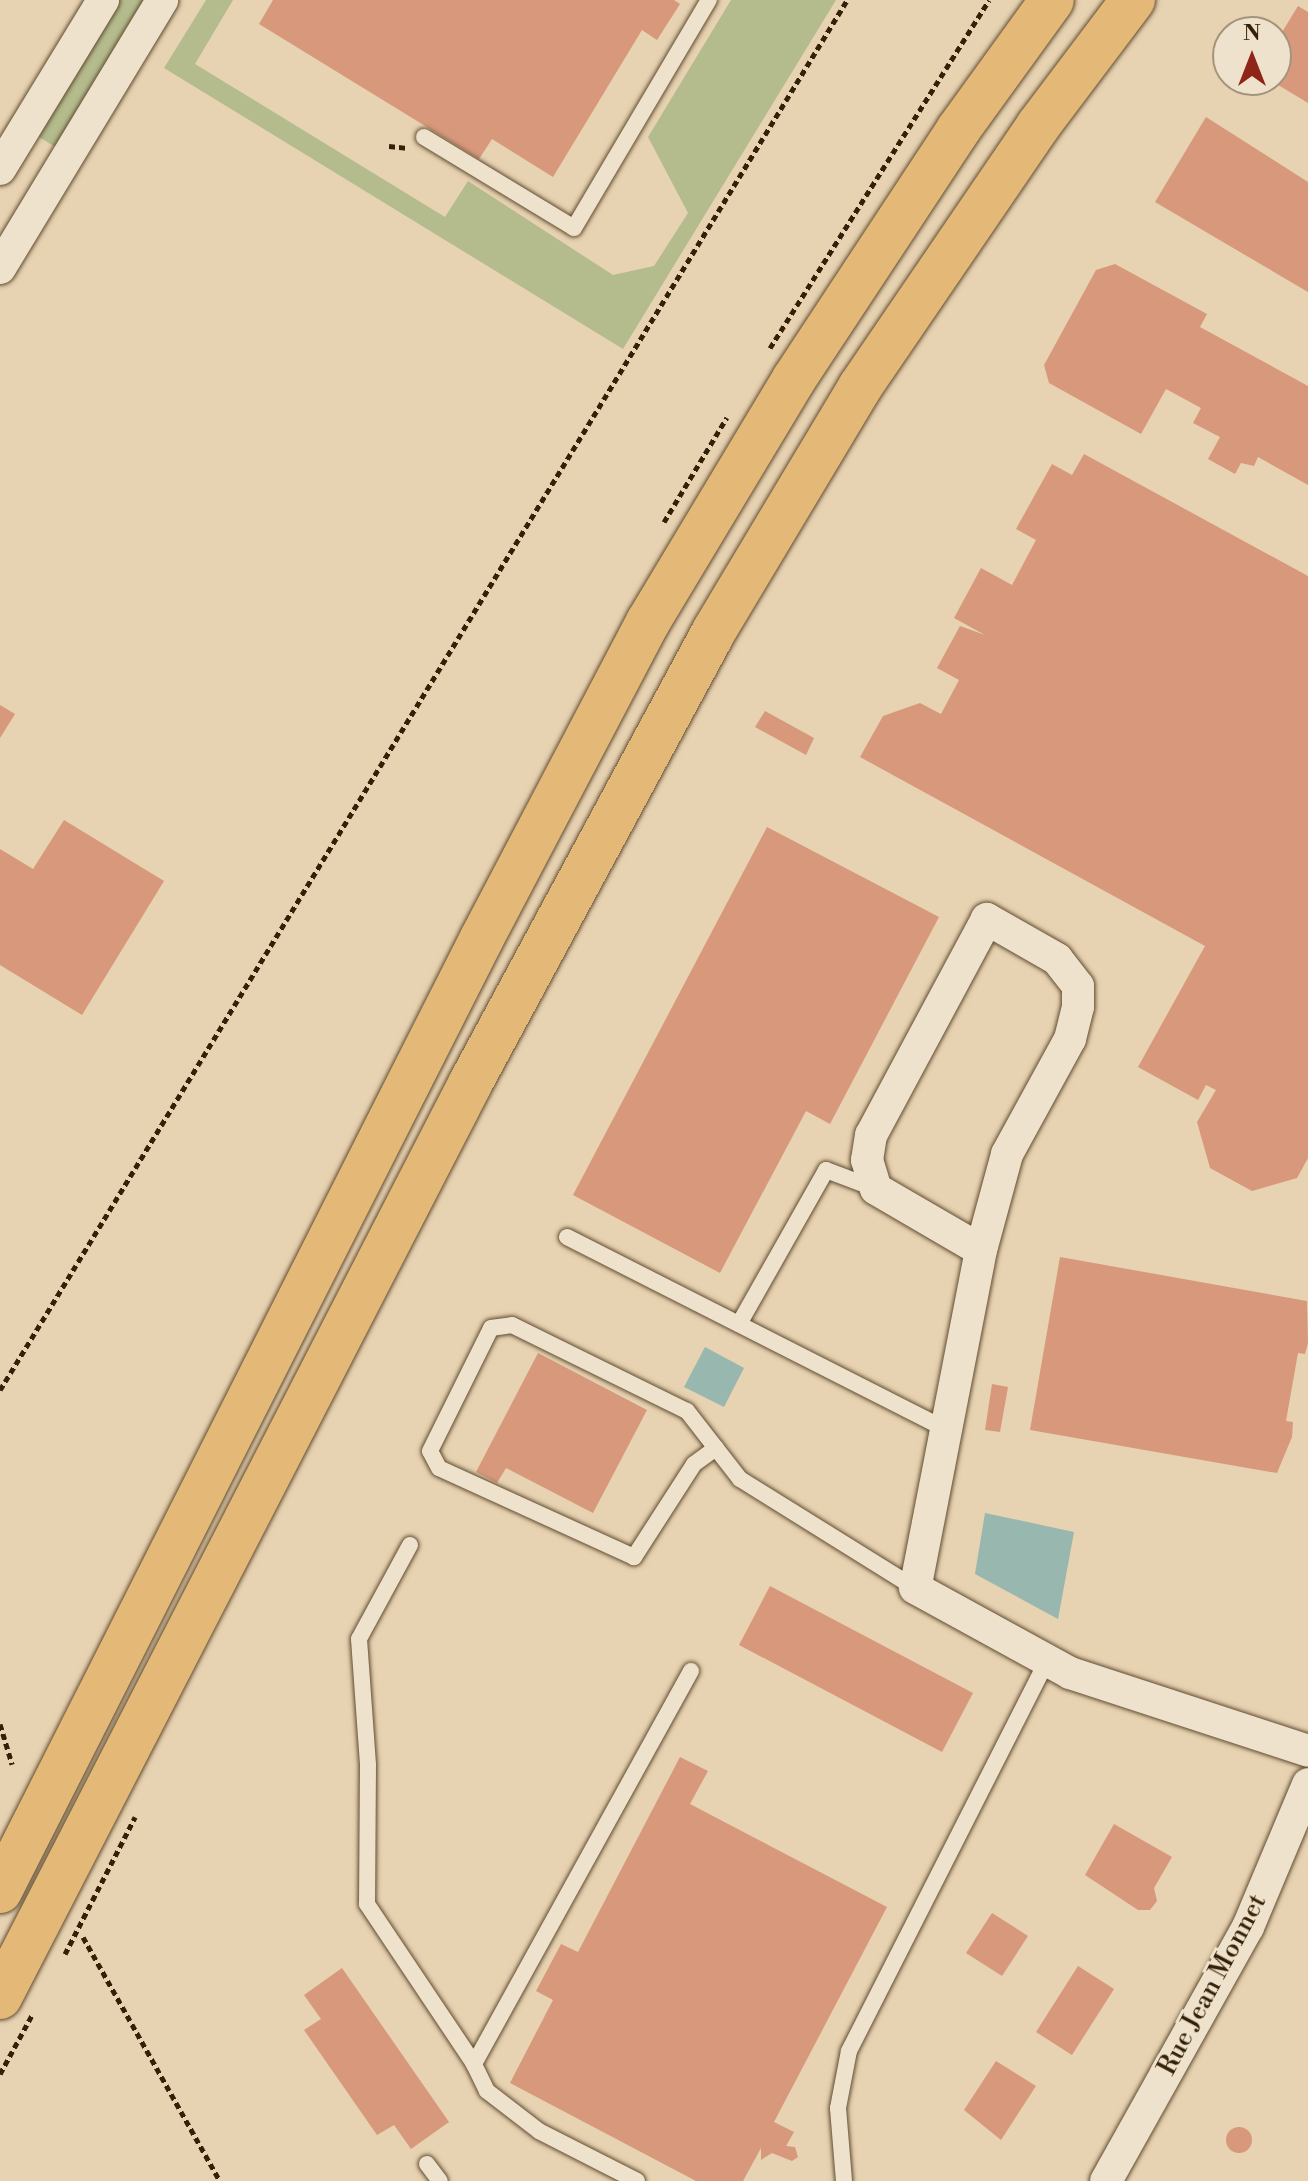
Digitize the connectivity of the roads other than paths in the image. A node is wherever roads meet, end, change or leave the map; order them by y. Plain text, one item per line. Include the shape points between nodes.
1 (103, 0) edge
2 (162, 0) edge
3 (709, 0) edge
4 (1052, 0) edge
5 (1133, 0) edge
6 (424, 137) dead end
7 (0, 169) edge
8 (0, 268) edge
9 (876, 1189) junction
10 (567, 1237) dead end
11 (981, 1250) junction
12 (739, 1324) junction
13 (946, 1429) junction
14 (716, 1448) junction
15 (410, 1545) dead end
16 (915, 1588) junction
17 (1047, 1660) junction
18 (691, 1671) dead end
19 (1308, 1751) edge
20 (1308, 1784) edge
21 (0, 1891) edge
22 (18, 2002) edge
23 (474, 2064) junction
24 (427, 2164) dead end
25 (440, 2181) edge
26 (637, 2181) edge
27 (844, 2181) edge
28 (1106, 2181) edge

1 - 7 street
2 - 8 street
3 - 6 lane via 574,228
4 - 21 main road via 958,130 794,379 648,622 482,938
5 - 22 main road via 1038,126 860,387 714,631 471,1082
9 - 11 street
9 - 11 street via 867,1160 871,1135 987,919 1057,959 1078,986 1078,1007 1070,1039 1007,1154
9 - 12 lane via 826,1170
10 - 12 lane
11 - 13 street
12 - 13 lane
13 - 16 street
14 - 14 lane via 687,1411 512,1325 491,1328 430,1451 439,1468 634,1557 694,1464
14 - 16 lane via 740,1479
15 - 23 lane via 359,1639 368,1765 367,1904
16 - 17 street
17 - 19 street via 1070,1673
17 - 27 lane via 849,2051 838,2108
18 - 23 lane
20 - 28 street, Rue Jean Monnet via 1248,1927
23 - 26 lane via 487,2091 539,2131
24 - 25 lane

